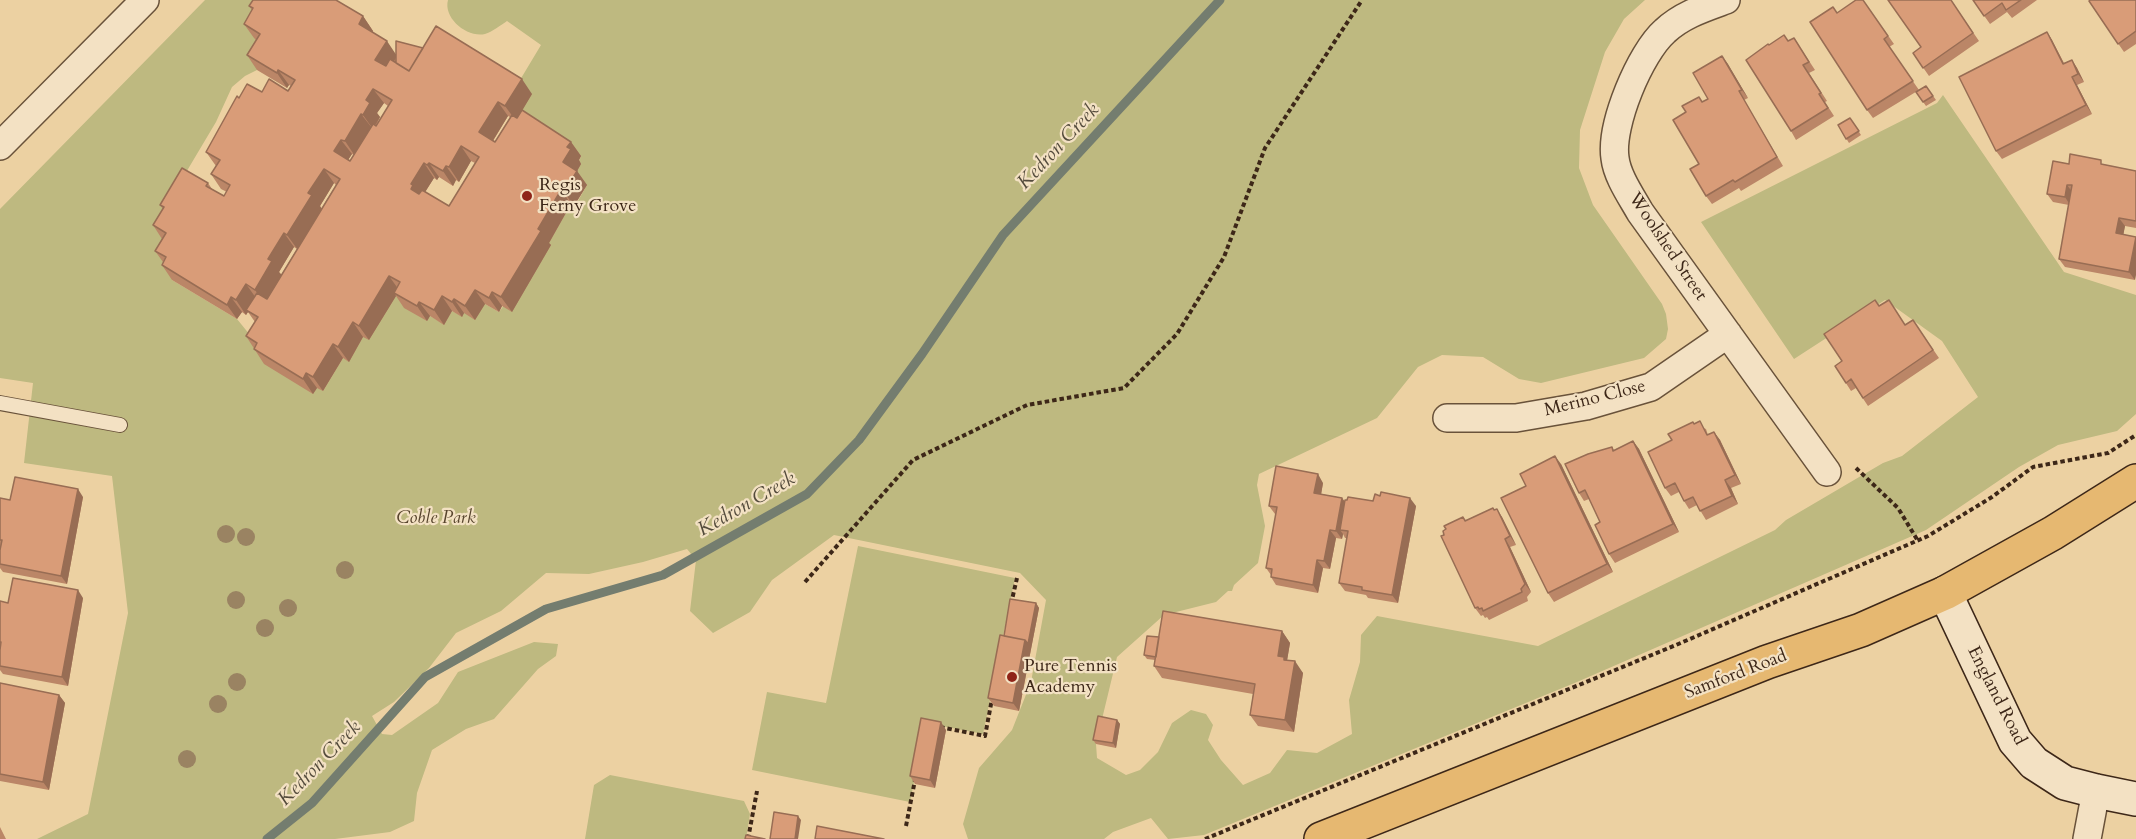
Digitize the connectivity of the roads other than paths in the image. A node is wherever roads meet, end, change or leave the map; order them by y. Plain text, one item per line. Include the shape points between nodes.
1 (144, 0) edge
2 (1726, 0) edge
3 (0, 146) edge
4 (1728, 334) junction
5 (0, 403) edge
6 (1447, 418) dead end
7 (120, 426) dead end
8 (1827, 472) dead end
9 (2136, 481) edge
10 (1945, 593) junction
11 (2096, 791) junction
12 (2136, 798) edge
13 (1321, 839) edge
14 (2087, 839) edge

1 - 3 street
2 - 4 street, Woolshed Street via 1691,13 1664,32 1641,64 1616,133 1615,158 1640,212
4 - 6 street, Merino Close via 1651,387 1586,406 1516,418
4 - 8 street, Woolshed Street
5 - 7 lane
9 - 10 main road, Samford Road
10 - 11 main road, England Road via 2015,741 2034,763 2065,783
10 - 13 main road, Samford Road via 1861,630 1767,662
11 - 12 main road, England Road
11 - 14 street

